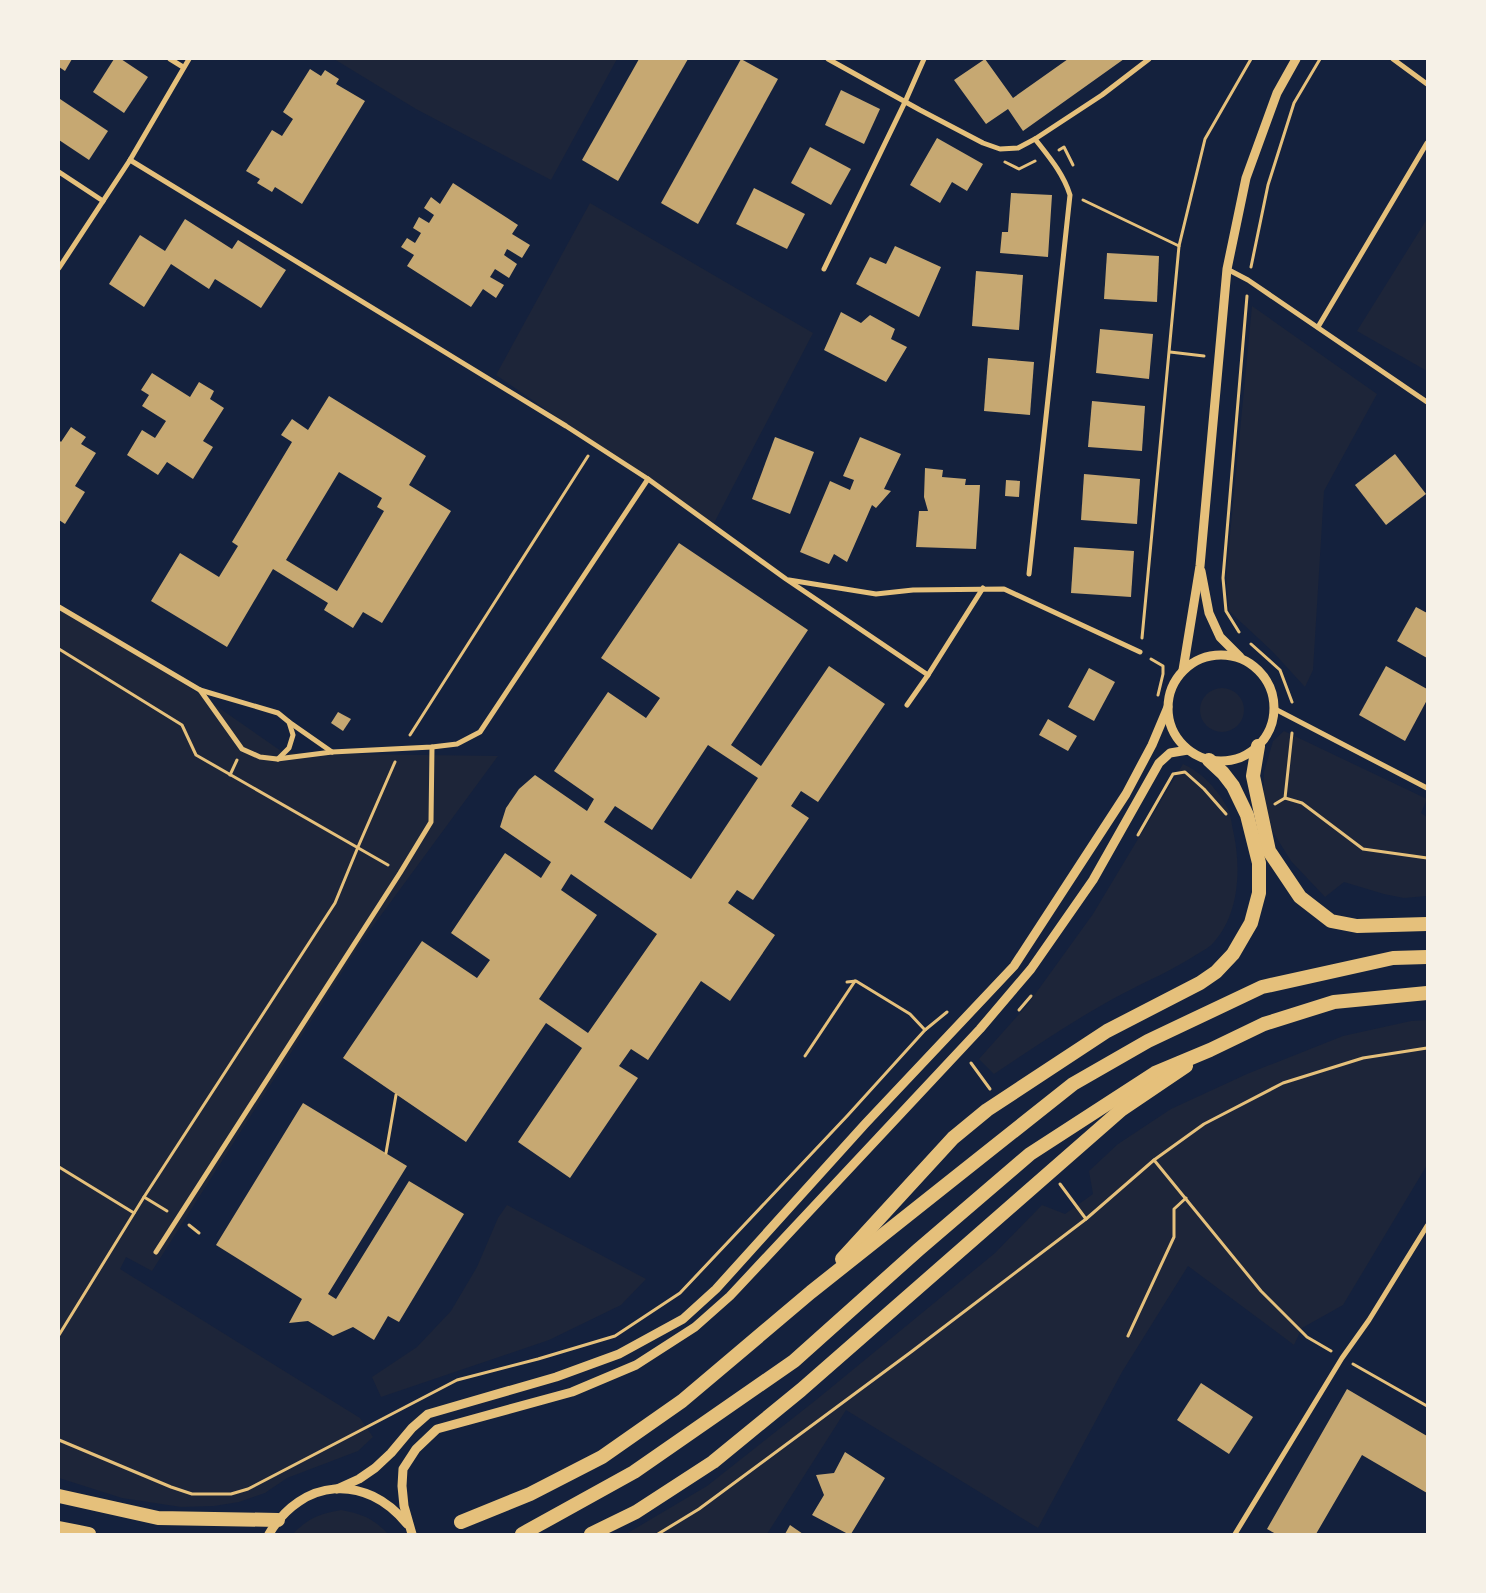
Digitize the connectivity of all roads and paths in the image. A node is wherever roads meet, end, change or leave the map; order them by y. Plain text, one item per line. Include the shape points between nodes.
1 (170, 59) edge
2 (189, 59) edge
3 (828, 59) edge
4 (924, 59) edge
5 (1149, 59) edge
6 (1251, 59) edge
7 (1296, 59) edge
8 (1393, 59) edge
9 (184, 67) junction
10 (1427, 84) edge
11 (905, 102) junction
12 (1035, 139) junction
13 (1427, 143) edge
14 (130, 160) junction
15 (59, 172) edge
16 (1082, 199) dead end
17 (103, 201) junction
18 (1179, 246) junction
19 (59, 268) edge
20 (824, 269) dead end
21 (1227, 270) junction
22 (1318, 326) junction
23 (1427, 402) edge
24 (595, 445) junction
25 (648, 479) junction
26 (1200, 566) junction
27 (1028, 574) dead end
28 (786, 579) junction
29 (983, 588) junction
30 (59, 606) edge
31 (59, 649) edge
32 (1140, 652) junction
33 (1240, 657) junction
34 (1183, 670) junction
35 (928, 675) junction
36 (200, 690) junction
37 (1157, 700) dead end
38 (908, 705) dead end
39 (1168, 707) junction
40 (1275, 709) junction
41 (289, 722) junction
42 (1258, 746) junction
43 (432, 747) junction
44 (401, 748) junction
45 (1188, 750) junction
46 (332, 752) junction
47 (277, 759) junction
48 (1209, 760) junction
49 (1427, 788) edge
50 (1284, 798) dead end
51 (358, 847) junction
52 (1427, 858) edge
53 (388, 865) dead end
54 (1427, 924) edge
55 (1427, 957) edge
56 (856, 981) junction
57 (847, 982) dead end
58 (1427, 992) edge
59 (955, 1006) dead end
60 (925, 1030) junction
61 (1427, 1048) edge
62 (1210, 1050) junction
63 (806, 1056) dead end
64 (971, 1063) dead end
65 (980, 1076) dead end
66 (396, 1095) dead end
67 (386, 1153) dead end
68 (1154, 1160) junction
69 (59, 1167) edge
70 (1186, 1198) junction
71 (1076, 1206) dead end
72 (134, 1213) junction
73 (1086, 1219) junction
74 (1427, 1226) edge
75 (156, 1252) dead end
76 (811, 1292) junction
77 (59, 1336) edge
78 (1128, 1336) dead end
79 (1342, 1358) junction
80 (1427, 1406) edge
81 (59, 1440) edge
82 (337, 1489) junction
83 (59, 1496) edge
84 (278, 1520) junction
85 (461, 1522) dead end
86 (59, 1528) edge
87 (411, 1531) edge
88 (89, 1534) edge
89 (269, 1534) edge
90 (522, 1534) edge
91 (591, 1534) edge
92 (658, 1534) edge
93 (1235, 1534) edge

1 - 9 street
2 - 9 street
3 - 11 street
4 - 11 street
5 - 12 street
6 - 18 path via 1205,139
7 - 21 street via 1276,93 1246,178
8 - 10 street
9 - 14 street
11 - 12 street via 1000,149 1018,148
11 - 20 street
12 - 27 street via 1065,180 1070,195
13 - 22 street
14 - 17 street
14 - 24 street
15 - 17 street
16 - 18 path
17 - 19 street
18 - 32 path
21 - 22 street
21 - 26 street
22 - 23 street
24 - 25 street
24 - 44 path
25 - 28 street
25 - 43 street via 480,732 457,744
26 - 33 street via 1209,613 1220,637
26 - 34 street
28 - 29 street via 876,594
28 - 35 street
29 - 32 street via 1004,589
29 - 35 street
30 - 36 street
31 - 51 path via 182,725 196,755
32 - 37 path via 1163,666
33 - 34 street via 1210,655
33 - 40 street via 1266,677 1273,692
34 - 39 street via 1170,693
35 - 38 street
36 - 41 street via 278,713
36 - 47 street via 242,749 260,757
39 - 45 street via 1170,723
39 - 82 street via 1126,794 1014,966 716,1289 683,1319 619,1354 556,1377 428,1414 375,1468
40 - 42 street via 1273,723
40 - 49 street
41 - 46 street
41 - 47 street via 293,735 289,748
42 - 48 street via 1235,760
42 - 54 highway via 1253,776 1269,850 1300,898 1331,921 1356,926
43 - 44 street
43 - 75 street via 431,822
44 - 46 street
44 - 51 path
45 - 48 street
45 - 87 street via 1170,753 1159,764 1093,880 1032,969 974,1037 730,1296 695,1327 636,1365 572,1392 437,1430 416,1448 403,1469 404,1506
46 - 47 street
48 - 76 highway via 1233,786 1247,815 1259,863 1259,893 1251,923 1233,954 1200,983 1107,1031 987,1110 953,1138
50 - 52 path via 1302,803 1363,849
51 - 53 path
51 - 72 path via 335,903
55 - 76 highway via 1393,958 1262,987 1148,1040 1073,1084
56 - 57 path
56 - 60 path via 910,1014
56 - 63 path
58 - 62 highway via 1334,1002 1264,1024
59 - 60 path
60 - 81 path via 680,1293 615,1336 457,1380 231,1494 192,1494
61 - 68 path via 1363,1058 1283,1082 1204,1124
62 - 90 highway via 1155,1073 1030,1154 794,1361 634,1472
62 - 91 highway via 1121,1110 809,1384 713,1462 636,1512
64 - 65 path
66 - 67 path
68 - 70 path
68 - 73 path
69 - 72 path
70 - 78 path via 1174,1209 1174,1237
70 - 79 path via 1261,1291 1307,1337
71 - 73 path
72 - 77 path
73 - 92 path via 706,1504
74 - 79 street
76 - 85 highway via 682,1401 602,1457 530,1494
79 - 80 path
79 - 93 street
82 - 84 street via 304,1498
82 - 87 street via 379,1498 396,1511
83 - 84 highway via 158,1518
84 - 89 street
86 - 88 highway

